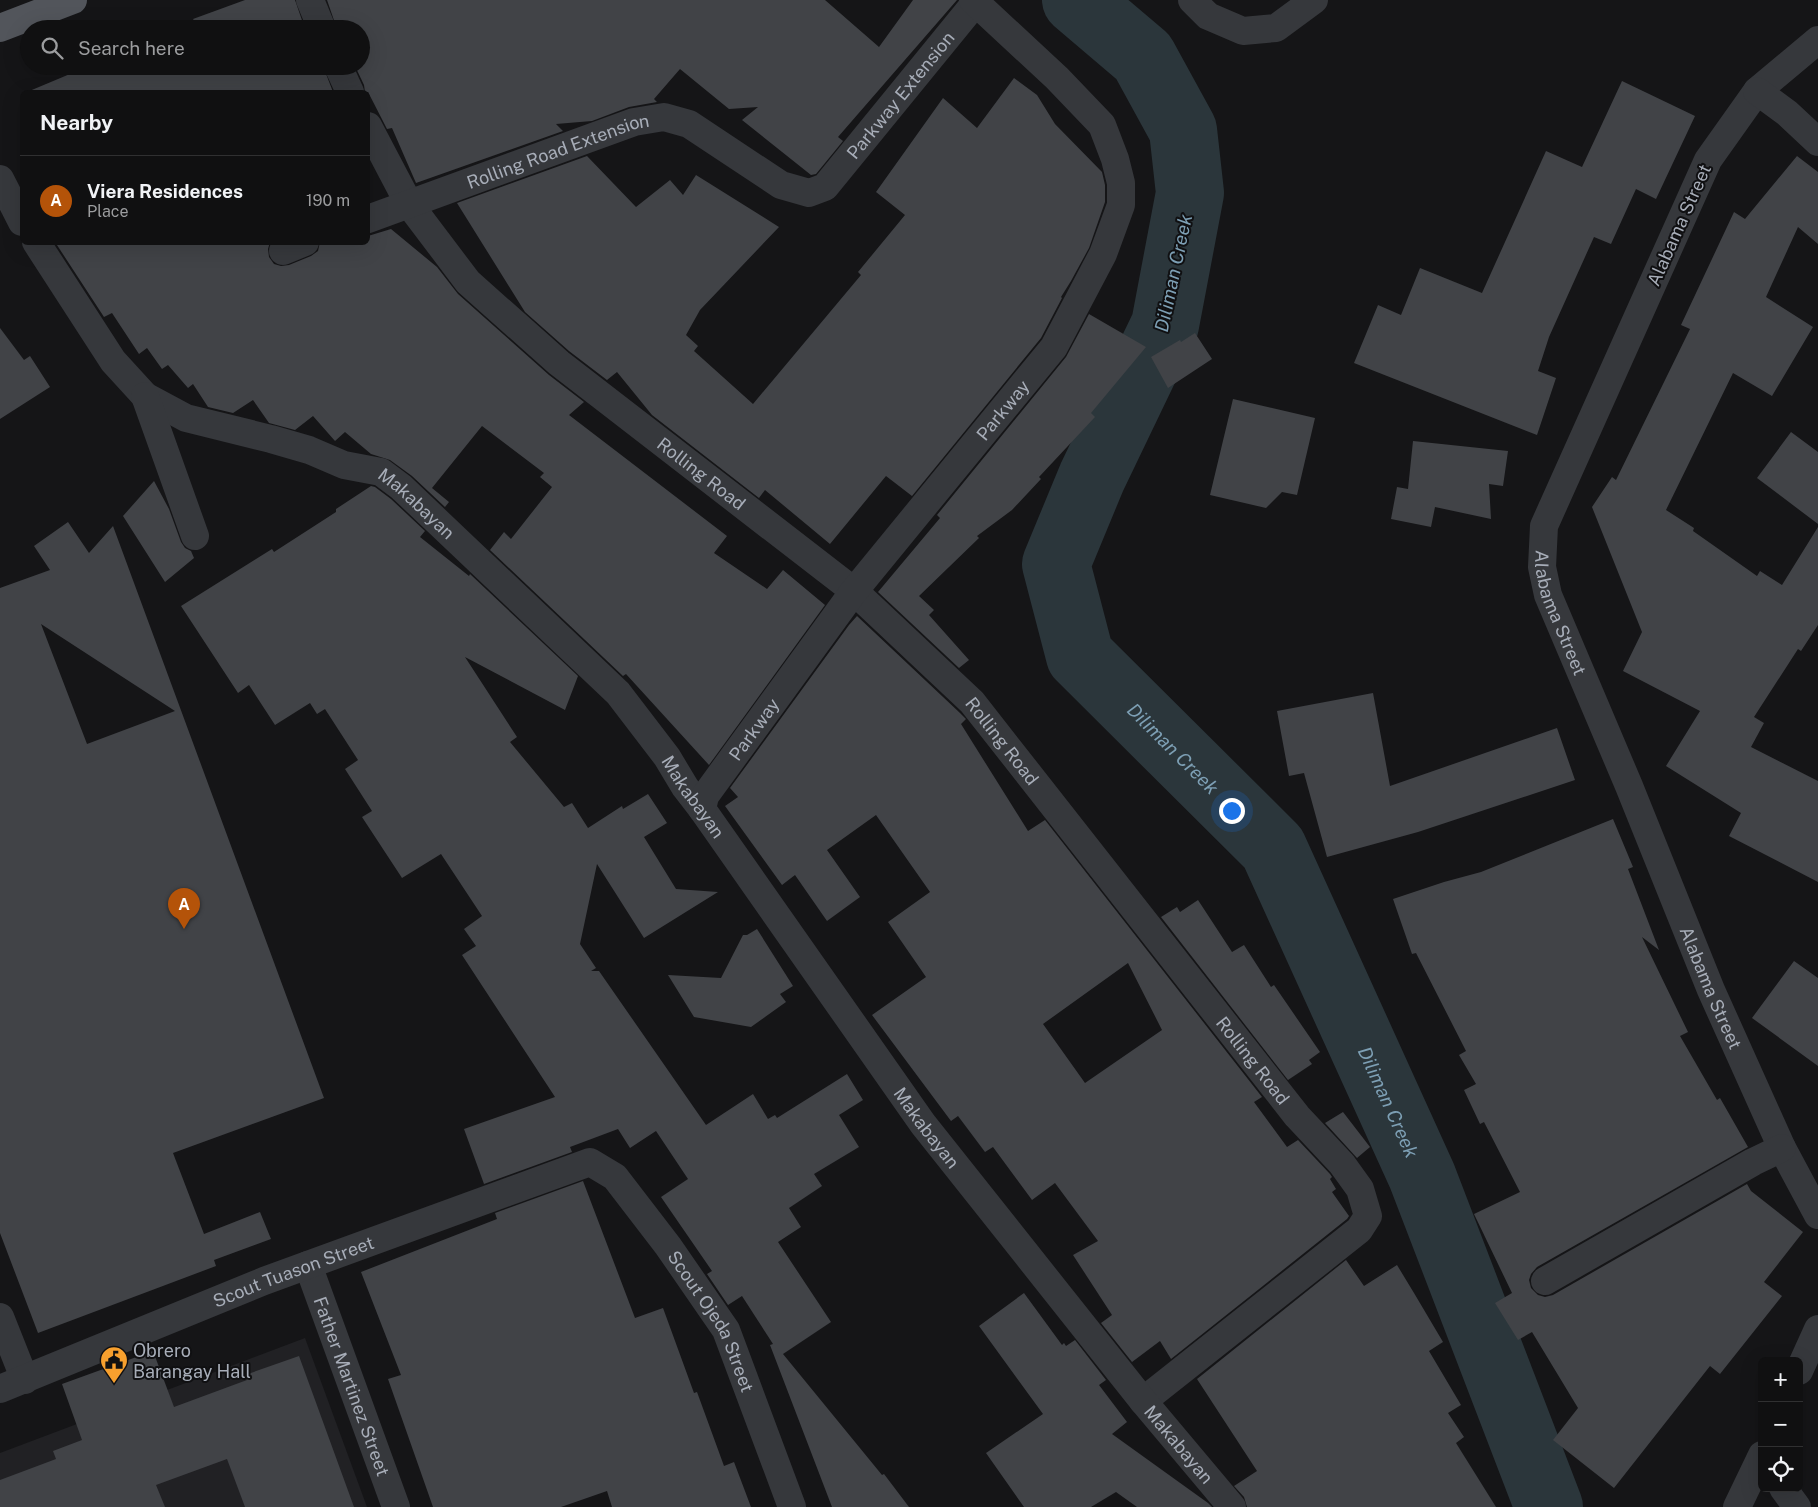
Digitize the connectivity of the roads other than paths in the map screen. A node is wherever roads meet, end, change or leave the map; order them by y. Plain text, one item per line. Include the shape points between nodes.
1 (71, 0) edge
2 (310, 0) edge
3 (1192, 0) edge
4 (1314, 0) edge
5 (975, 1) edge
6 (20, 20) edge
7 (20, 20) edge
8 (318, 20) edge
9 (0, 28) edge
10 (1818, 40) edge
11 (342, 75) edge
12 (349, 90) edge
13 (1757, 90) junction
14 (370, 130) edge
15 (1818, 142) edge
16 (0, 179) edge
17 (826, 188) joint
18 (409, 204) junction
19 (20, 218) edge
20 (370, 218) edge
21 (38, 245) edge
22 (145, 396) junction
23 (195, 536) dead end
24 (854, 591) junction
25 (702, 809) junction
26 (1782, 1148) junction
27 (590, 1162) joint
28 (1818, 1215) edge
29 (308, 1265) junction
30 (1545, 1281) dead end
31 (0, 1317) edge
32 (1818, 1329) edge
33 (1803, 1362) edge
34 (12, 1385) edge
35 (1142, 1400) junction
36 (1758, 1462) edge
37 (1786, 1492) edge
38 (396, 1507) edge
39 (792, 1507) edge
40 (1232, 1507) edge
41 (1737, 1507) edge
42 (1796, 1507) edge

1 - 7 main road
2 - 8 street
3 - 4 street via 1208,16 1243,31 1276,28
5 - 17 street, Parkway Extension
5 - 24 street, Parkway via 1102,125 1121,182 1121,204 1103,254 1054,347
6 - 9 main road
10 - 13 street, Alabama Street
11 - 12 street
13 - 15 street
13 - 26 street, Alabama Street via 1708,160 1544,526 1542,567 1548,595 1711,990
14 - 18 street, Rolling Road
16 - 19 street
17 - 18 street, Rolling Road Extension via 809,193 782,185 689,124 664,117 634,122
18 - 20 street, Rolling Road Extension
18 - 24 street, Rolling Road via 468,282 559,363
21 - 22 street, Makabayan via 113,361
22 - 23 street
22 - 25 street, Makabayan via 186,418 309,450 344,465 381,472 618,693
24 - 25 street, Parkway via 705,796
24 - 35 street, Rolling Road via 972,702 1297,1116 1342,1164 1360,1189 1368,1216 1359,1230
25 - 35 street, Makabayan via 923,1124
26 - 28 street, Alabama Street
26 - 30 street
27 - 29 street, Scout Tuason Street
27 - 39 street, Scout Ojeda Street via 615,1177 726,1330
29 - 34 street, Scout Tuason Street
29 - 38 street, Father Martinez Street
31 - 34 street
32 - 33 street
35 - 40 street, Makabayan
36 - 41 street
37 - 42 street

